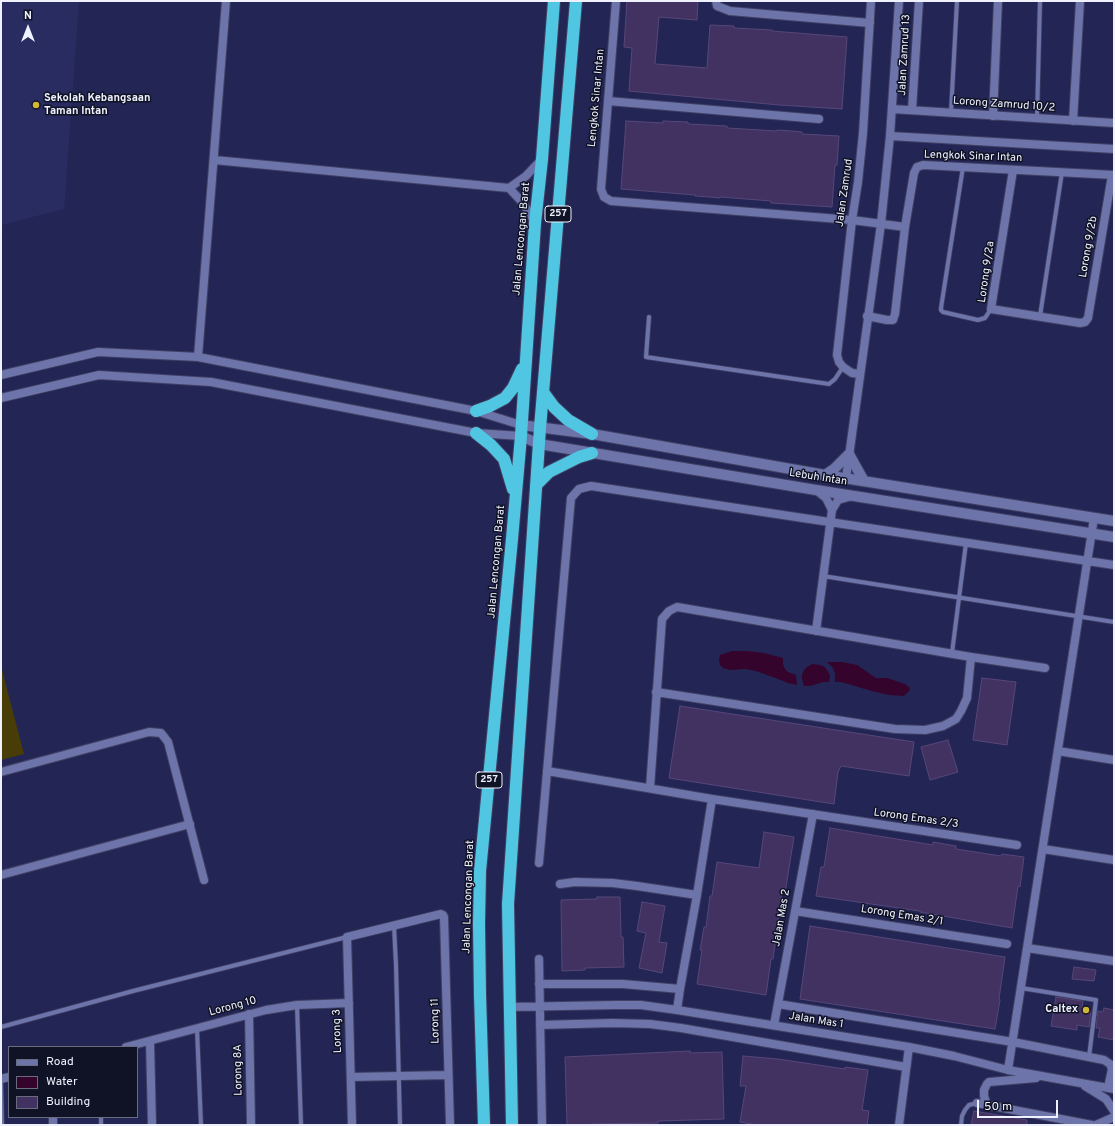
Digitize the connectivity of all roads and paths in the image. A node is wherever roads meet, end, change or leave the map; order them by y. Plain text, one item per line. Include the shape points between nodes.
1 (226, 1) edge
2 (554, 1) edge
3 (576, 1) edge
4 (616, 1) edge
5 (716, 1) edge
6 (871, 1) edge
7 (899, 1) edge
8 (919, 1) edge
9 (957, 1) edge
10 (998, 1) edge
11 (1040, 1) edge
12 (1080, 1) edge
13 (870, 23) junction
14 (608, 101) junction
15 (892, 109) junction
16 (912, 110) junction
17 (951, 113) junction
18 (993, 116) junction
19 (1036, 118) junction
20 (819, 119) dead end
21 (1074, 120) junction
22 (1114, 123) edge
23 (890, 136) junction
24 (1114, 149) edge
25 (542, 159) junction
26 (214, 160) junction
27 (964, 167) junction
28 (1013, 170) junction
29 (1062, 172) junction
30 (1113, 175) edge
31 (509, 188) junction
32 (852, 220) junction
33 (535, 223) junction
34 (880, 224) junction
35 (905, 227) junction
36 (991, 309) junction
37 (867, 316) junction
38 (649, 317) dead end
39 (1040, 317) junction
40 (1085, 322) joint
41 (198, 357) junction
42 (526, 362) junction
43 (843, 367) junction
44 (860, 374) junction
45 (1, 375) edge
46 (543, 392) junction
47 (1, 398) edge
48 (476, 412) junction
49 (540, 428) junction
50 (521, 430) junction
51 (476, 433) junction
52 (592, 434) junction
53 (539, 444) junction
54 (592, 453) junction
55 (849, 454) junction
56 (825, 475) junction
57 (846, 478) junction
58 (864, 481) junction
59 (536, 485) junction
60 (816, 490) junction
61 (853, 496) junction
62 (515, 500) junction
63 (832, 510) junction
64 (1094, 518) junction
65 (1114, 521) edge
66 (831, 523) junction
67 (1092, 533) junction
68 (1114, 537) edge
69 (966, 543) junction
70 (1087, 560) junction
71 (1114, 565) edge
72 (823, 576) junction
73 (959, 598) junction
74 (1079, 616) junction
75 (1114, 622) edge
76 (816, 631) junction
77 (952, 654) junction
78 (971, 657) junction
79 (1045, 668) dead end
80 (656, 692) junction
81 (1058, 751) junction
82 (1114, 760) edge
83 (547, 771) junction
84 (1, 772) edge
85 (650, 788) junction
86 (712, 799) junction
87 (812, 814) junction
88 (190, 824) junction
89 (1017, 845) dead end
90 (1043, 849) junction
91 (1114, 860) edge
92 (538, 863) dead end
93 (1, 875) edge
94 (204, 880) dead end
95 (560, 884) dead end
96 (697, 895) junction
97 (795, 911) junction
98 (394, 926) junction
99 (347, 937) junction
100 (1007, 944) dead end
101 (1027, 948) junction
102 (539, 959) dead end
103 (1114, 962) edge
104 (539, 984) junction
105 (1021, 988) junction
106 (680, 989) junction
107 (349, 1004) junction
108 (778, 1004) junction
109 (297, 1005) junction
110 (540, 1006) junction
111 (510, 1007) junction
112 (677, 1010) junction
113 (249, 1014) junction
114 (540, 1024) junction
115 (774, 1025) junction
116 (1, 1027) edge
117 (197, 1028) junction
118 (150, 1041) junction
119 (1013, 1042) junction
120 (130, 1046) edge
121 (909, 1047) junction
122 (1088, 1057) junction
123 (906, 1067) junction
124 (1008, 1070) junction
125 (448, 1076) junction
126 (351, 1077) junction
127 (398, 1077) junction
128 (1045, 1077) junction
129 (1082, 1083) junction
130 (1, 1084) edge
131 (1111, 1089) edge
132 (977, 1103) joint
133 (987, 1105) junction
134 (1114, 1111) edge
135 (1114, 1117) edge
136 (2, 1125) edge
137 (152, 1125) edge
138 (200, 1125) edge
139 (251, 1125) edge
140 (301, 1125) edge
141 (352, 1125) edge
142 (400, 1125) edge
143 (450, 1125) edge
144 (484, 1125) edge
145 (512, 1125) edge
146 (542, 1125) edge
147 (898, 1125) edge
148 (961, 1125) edge
149 (1092, 1125) edge
150 (1096, 1125) edge

1 - 26 street
2 - 25 highway, Jalan Lencongan Barat / 257
3 - 46 highway, 257
4 - 14 street, Lengkok Sinar Intan
5 - 13 street via 717,6 730,11
6 - 13 street, Jalan Zamrud
7 - 15 street
8 - 16 street, Jalan Zamrud 13
9 - 17 lane
10 - 18 street
11 - 19 lane
12 - 21 street
13 - 32 street, Jalan Zamrud via 863,133
14 - 20 street
14 - 32 street, Lengkok Sinar Intan via 601,190 604,197 611,201
15 - 16 street, Lorong Zamrud 10/2
15 - 23 street
16 - 17 street, Lorong Zamrud 10/2
17 - 18 street, Lorong Zamrud 10/2
18 - 19 street, Lorong Zamrud 10/2
19 - 21 street, Lorong Zamrud 10/2
21 - 22 street, Lorong Zamrud 10/2
23 - 24 street
23 - 34 street
25 - 31 street via 526,176
25 - 33 highway, Jalan Lencongan Barat / 257
26 - 31 street
26 - 41 street
27 - 28 street, Lengkok Sinar Intan
27 - 35 street, Lengkok Sinar Intan via 917,167
27 - 36 lane via 941,310 978,320 985,318
28 - 29 street, Lengkok Sinar Intan
28 - 36 street, Lorong 9/2a
29 - 30 street, Lengkok Sinar Intan
29 - 39 lane
30 - 40 street, Lorong 9/2b via 1088,318
31 - 33 street via 523,203
32 - 34 street
32 - 43 street, Jalan Zamrud via 837,355
33 - 42 highway, Jalan Lencongan Barat / 257
34 - 35 street
34 - 37 street
35 - 37 street, Lengkok Sinar Intan via 893,320
36 - 39 street, Lorong 9/2a
37 - 44 street
38 - 43 lane via 646,357 829,384
39 - 40 street, Lorong 9/2a
41 - 45 street via 98,352
41 - 48 street
42 - 48 highway via 505,398
42 - 50 highway, Jalan Lencongan Barat / 257
43 - 44 street via 852,373
44 - 55 street
46 - 49 highway, 257
46 - 52 highway via 568,420
47 - 51 street via 99,375 211,382
48 - 50 street
49 - 50 main road, Lebuh Intan
49 - 52 main road, Lebuh Intan
49 - 53 highway, 257
50 - 51 street
50 - 53 main road, Lebuh Intan
50 - 62 highway, Jalan Lencongan Barat / 257
51 - 62 highway via 504,459
52 - 56 main road, Lebuh Intan
53 - 54 main road, Lebuh Intan
53 - 59 highway, 257
54 - 59 highway via 549,472
54 - 60 main road, Lebuh Intan
55 - 56 main road
55 - 57 street
55 - 58 main road
56 - 57 main road, Lebuh Intan
57 - 58 main road, Lebuh Intan
58 - 64 main road, Lebuh Intan
59 - 111 highway, 257 via 508,904
60 - 61 main road, Lebuh Intan
60 - 63 street via 826,498
61 - 63 street via 838,500
61 - 67 main road, Lebuh Intan
62 - 144 highway, Jalan Lencongan Barat / 257 via 480,872
63 - 66 street
64 - 65 main road, Lebuh Intan
64 - 67 street
66 - 69 street
66 - 72 street
66 - 83 street via 591,486 579,489 571,498
67 - 68 main road, Lebuh Intan
67 - 70 street
69 - 70 street
69 - 73 lane
70 - 71 street
70 - 74 street
72 - 73 lane
72 - 76 street
73 - 74 lane
73 - 77 lane
74 - 75 lane
74 - 81 street
76 - 77 street
76 - 80 street via 676,607 662,619
77 - 78 street
78 - 79 street
78 - 80 street via 966,698 956,719 943,726 925,730 895,729
80 - 85 street
81 - 82 street
81 - 90 street
83 - 85 street, Lorong Emas 2/3
83 - 92 street
84 - 88 street via 149,732 161,733 168,742
85 - 86 street, Lorong Emas 2/3
86 - 87 street, Lorong Emas 2/3
86 - 96 street
87 - 89 street, Lorong Emas 2/3
87 - 97 street, Jalan Mas 2
88 - 93 street
88 - 94 street
90 - 91 street
90 - 101 street
95 - 96 street via 613,883
96 - 106 street
97 - 100 street, Lorong Emas 2/1
97 - 108 street, Jalan Mas 2
98 - 99 street
98 - 125 street, Lorong 11 via 444,915
98 - 127 lane
99 - 107 street, Lorong 3
99 - 116 lane
101 - 103 street
101 - 105 street
102 - 104 street
104 - 106 street via 623,984
104 - 110 street
105 - 119 street
105 - 122 lane via 1096,1000
106 - 112 street
107 - 109 street, Lorong 10
107 - 126 street, Lorong 3
108 - 115 street, Jalan Mas 2
108 - 119 street
109 - 113 street, Lorong 10
109 - 140 lane
110 - 111 street, Jalan Mas 1
110 - 112 street, Jalan Mas 1 via 641,1005
110 - 114 street
111 - 145 highway, 257
112 - 115 street, Jalan Mas 1
113 - 117 street, Lorong 10
113 - 139 street, Lorong 8A
114 - 123 street via 650,1024
114 - 146 street
115 - 121 street, Jalan Mas 1
117 - 118 street, Lorong 10
117 - 138 lane
118 - 120 street, Lorong 10
118 - 137 street
119 - 122 street
119 - 124 street
121 - 123 street
121 - 124 street, Jalan Mas 1
122 - 131 street via 1110,1064
123 - 147 street
124 - 128 street, Jalan Mas 1
125 - 127 street
125 - 143 street, Lorong 11
126 - 127 street
126 - 141 street, Lorong 3
127 - 142 lane
128 - 129 street, Jalan Mas 1
128 - 133 street via 989,1082 984,1090
129 - 131 street, Jalan Mas 1
129 - 134 street via 1106,1099
130 - 136 lane
132 - 133 street
132 - 148 lane via 969,1105 962,1116
133 - 149 street
135 - 150 street

